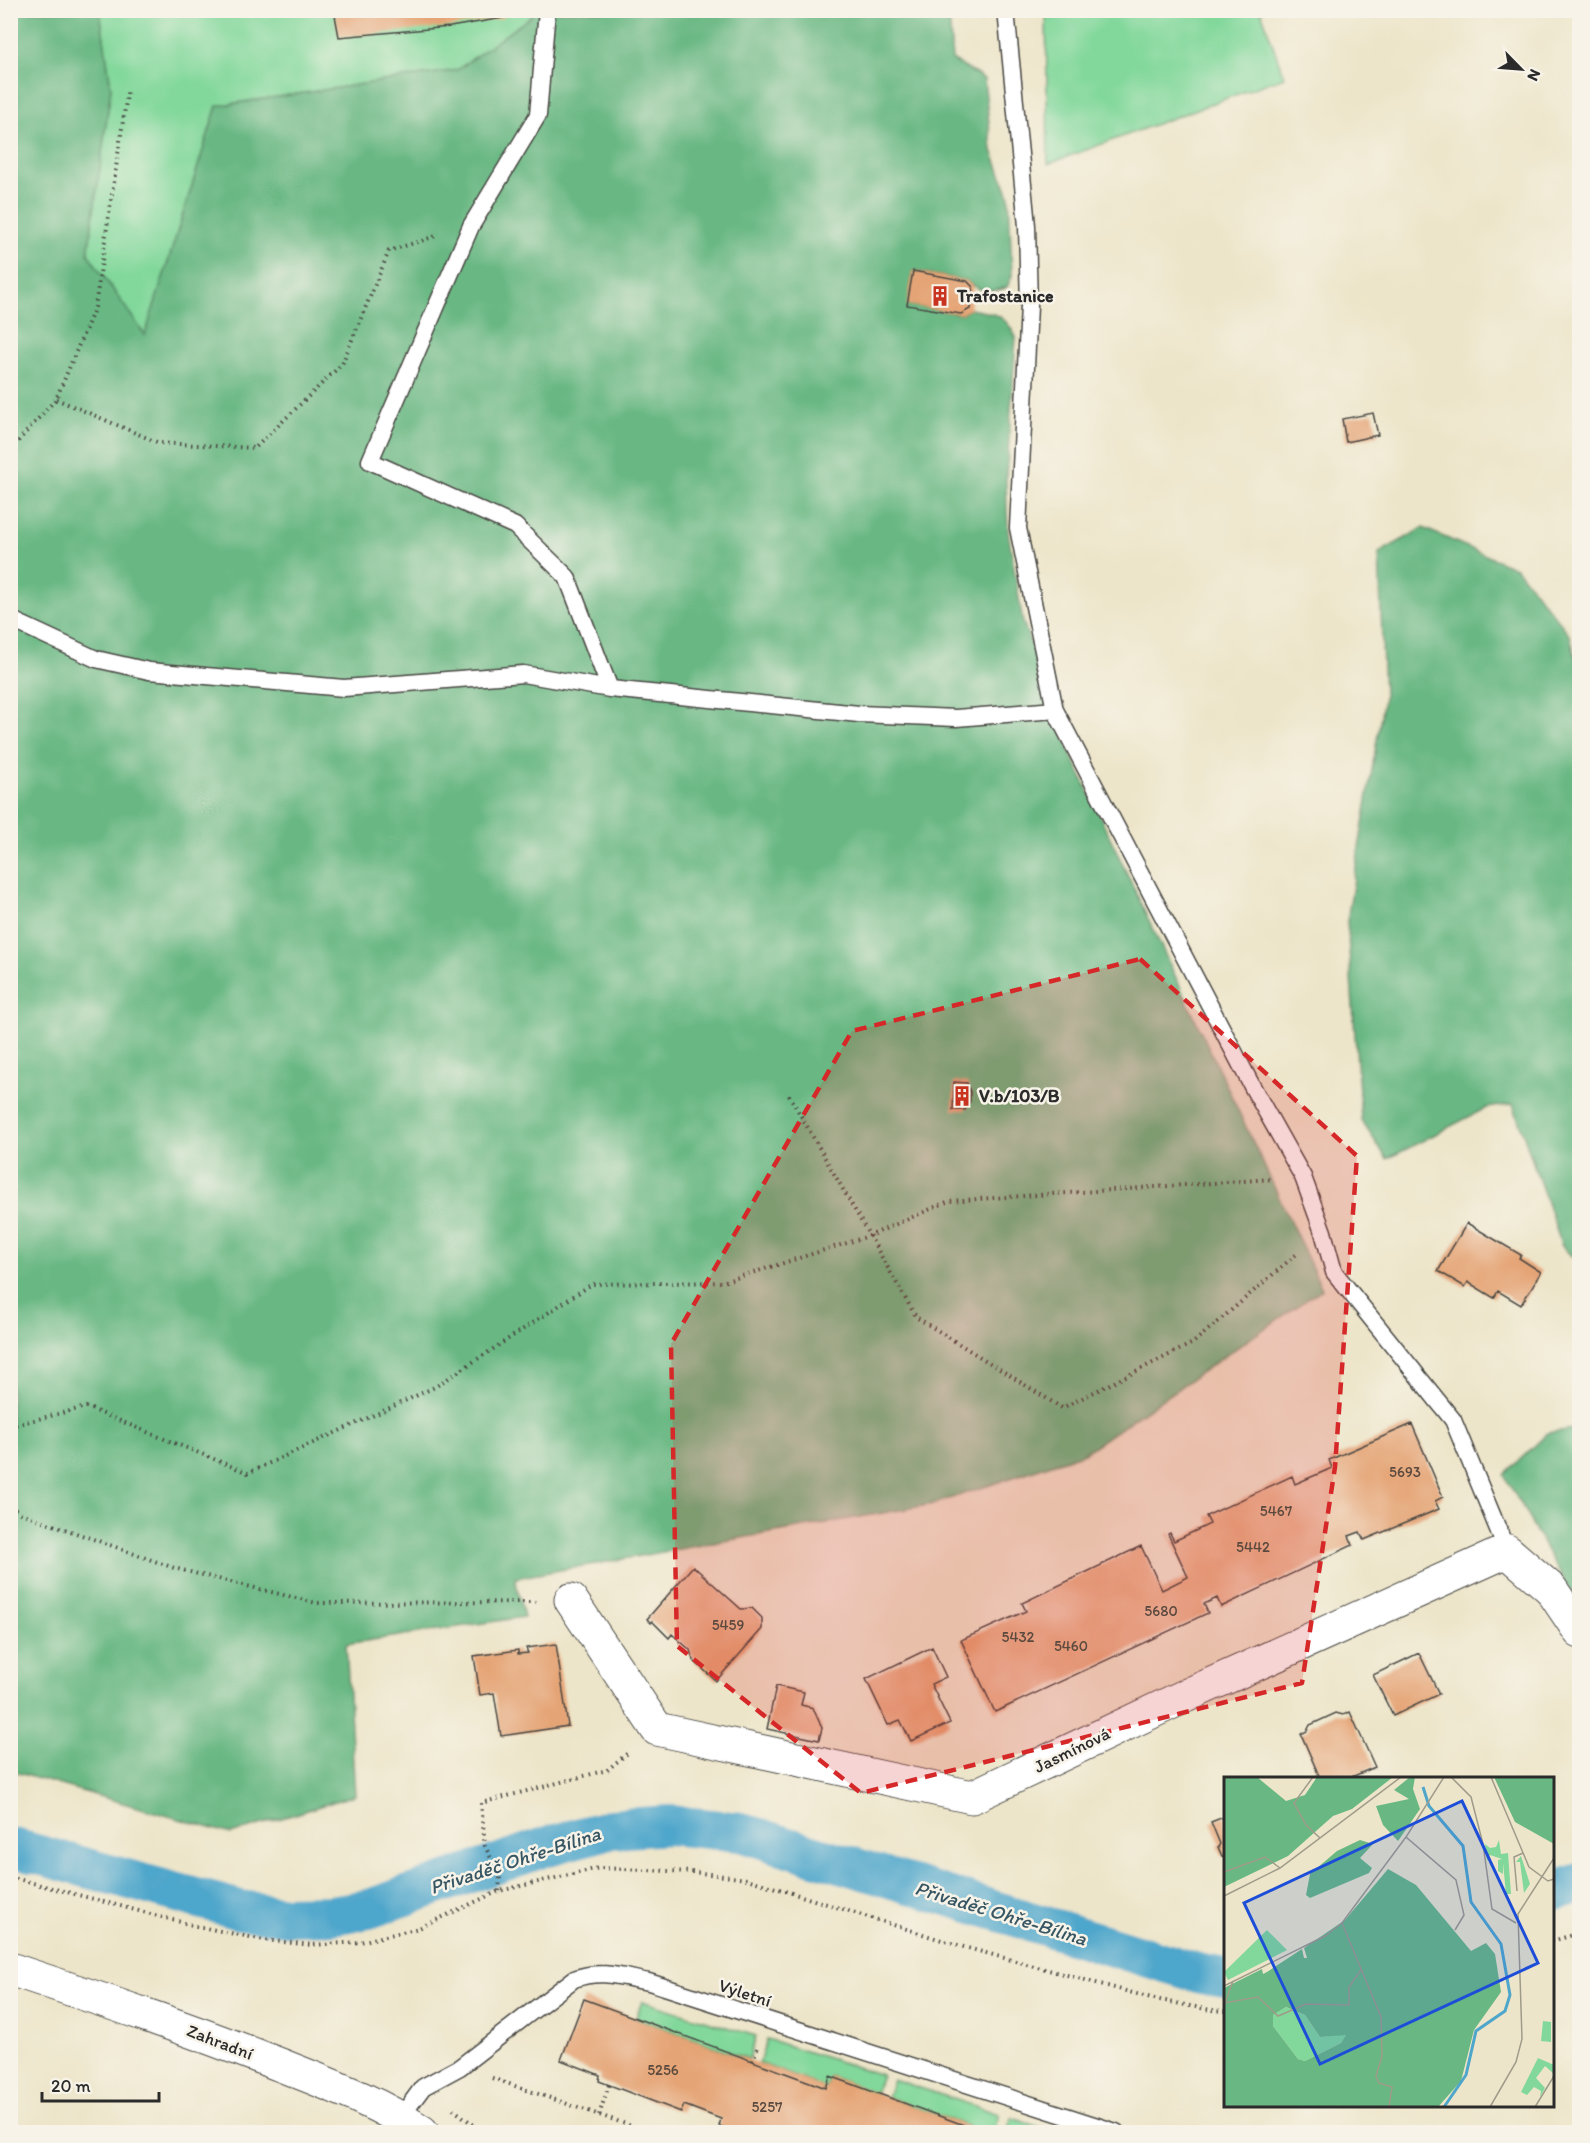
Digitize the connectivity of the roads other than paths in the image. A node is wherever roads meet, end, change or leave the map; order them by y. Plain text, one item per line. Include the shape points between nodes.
1 (547, 10) edge
2 (1006, 10) edge
3 (10, 619) edge
4 (610, 689) junction
5 (1055, 710) junction
6 (1507, 1551) junction
7 (571, 1600) road end
8 (1580, 1632) edge
9 (10, 1969) edge
10 (411, 2125) edge
11 (1116, 2133) edge

1 - 4 lane via 538,115 471,226 370,461 514,526 567,577
2 - 5 lane via 1027,226 1029,306 1018,528
3 - 4 lane via 96,659 149,671 344,688 523,674
4 - 5 lane via 859,714 956,718
5 - 6 lane via 1303,1177 1334,1272 1453,1420
6 - 7 street, Jasmínová via 972,1797 657,1729
6 - 8 street via 1551,1589
9 - 10 street, Zahradní via 195,2031 359,2096
10 - 11 lane, Výletní via 423,2087 460,2067 574,1979 603,1973 649,1982

